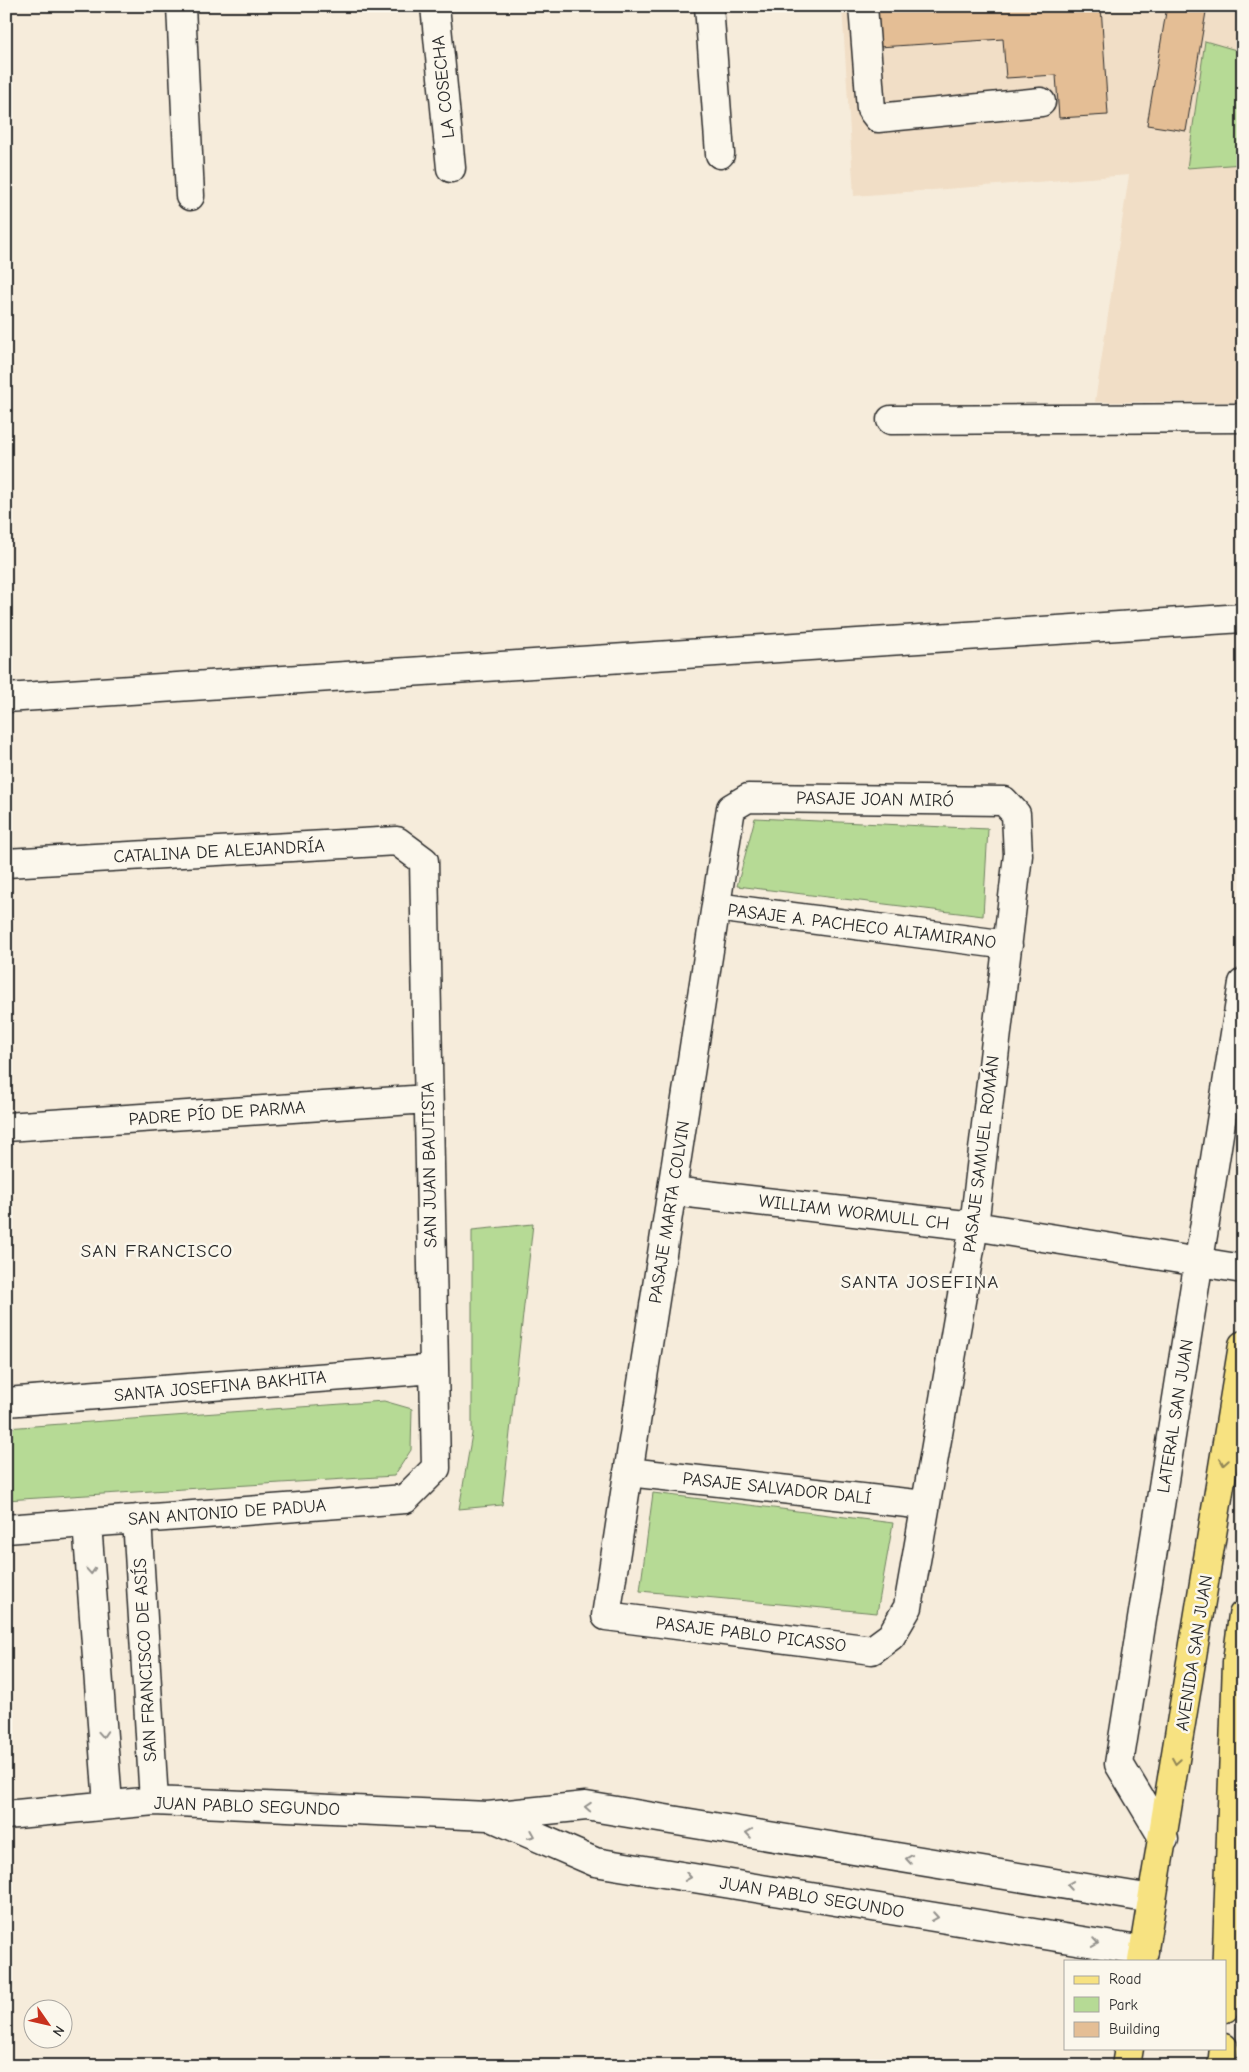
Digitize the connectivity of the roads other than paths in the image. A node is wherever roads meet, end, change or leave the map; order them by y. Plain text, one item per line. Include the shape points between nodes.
1 (181, 6) edge
2 (435, 6) edge
3 (709, 6) edge
4 (864, 6) edge
5 (1041, 102) dead end
6 (720, 154) dead end
7 (451, 168) dead end
8 (190, 196) dead end
9 (1243, 418) edge
10 (890, 420) dead end
11 (1243, 618) edge
12 (6, 698) edge
13 (731, 808) joint
14 (1016, 814) joint
15 (424, 861) joint
16 (6, 863) edge
17 (716, 907) junction
18 (1008, 945) junction
19 (1243, 982) edge
20 (428, 1099) junction
21 (6, 1127) edge
22 (672, 1191) junction
23 (974, 1226) junction
24 (1199, 1262) junction
25 (1243, 1269) edge
26 (1243, 1344) edge
27 (434, 1369) junction
28 (6, 1402) edge
29 (436, 1468) joint
30 (628, 1472) junction
31 (925, 1505) junction
32 (137, 1519) junction
33 (88, 1523) junction
34 (6, 1529) edge
35 (1243, 1615) edge
36 (606, 1616) joint
37 (891, 1636) joint
38 (154, 1801) junction
39 (108, 1804) junction
40 (6, 1815) edge
41 (488, 1816) junction
42 (1164, 1839) junction
43 (1152, 1899) junction
44 (1143, 1956) edge
45 (1226, 1979) edge
46 (1129, 2050) edge
47 (1224, 2050) edge
48 (1126, 2066) edge
49 (1222, 2066) edge

1 - 8 street
2 - 7 street, LA COSECHA
3 - 6 street
4 - 5 street via 871,110 878,118
9 - 10 street
11 - 12 street
13 - 14 street, PASAJE JOAN MIRÓ via 748,798 1004,801
13 - 17 street, PASAJE MARTA COLVIN
14 - 18 street, PASAJE SAMUEL ROMÁN via 1018,855
15 - 16 street, CATALINA DE ALEJANDRÍA via 397,840
15 - 20 street, SAN JUAN BAUTISTA
17 - 18 street, PASAJE A. PACHECO ALTAMIRANO
17 - 22 street, PASAJE MARTA COLVIN
18 - 23 street, PASAJE SAMUEL ROMÁN
19 - 24 street, LATERAL SAN JUAN
20 - 21 street, PADRE PÍO DE PARMA
20 - 27 street, SAN JUAN BAUTISTA
22 - 23 street, WILLIAM WORMULL CH
22 - 30 street, PASAJE MARTA COLVIN
23 - 24 street, WILLIAM WORMULL CH
23 - 31 street, PASAJE SAMUEL ROMÁN
24 - 25 street, WILLIAM WORMULL CH
24 - 42 street, LATERAL SAN JUAN via 1119,1764
26 -> 42 main road, AVENIDA SAN JUAN
27 - 28 street, SANTA JOSEFINA BAKHITA
27 - 29 street, SAN JUAN BAUTISTA
29 - 32 street, SAN ANTONIO DE PADUA via 405,1499
30 - 31 street, PASAJE SALVADOR DALÍ
30 - 36 street, PASAJE MARTA COLVIN
31 - 37 street, PASAJE SAMUEL ROMÁN via 908,1607
32 - 33 street, SAN ANTONIO DE PADUA
32 - 38 street, SAN FRANCISCO DE ASÍS
33 - 34 street, SAN ANTONIO DE PADUA
33 -> 39 street
35 - 45 main road via 1237,1662
36 - 37 street, PASAJE PABLO PICASSO via 872,1650
38 - 39 street, JUAN PABLO SEGUNDO
38 - 41 street, JUAN PABLO SEGUNDO
39 - 40 street, JUAN PABLO SEGUNDO
43 -> 41 street, JUAN PABLO SEGUNDO via 586,1806
41 -> 44 street, JUAN PABLO SEGUNDO via 595,1862
42 - 43 main road, AVENIDA SAN JUAN
43 - 44 main road, AVENIDA SAN JUAN
46 - 48 main road
47 - 49 main road

